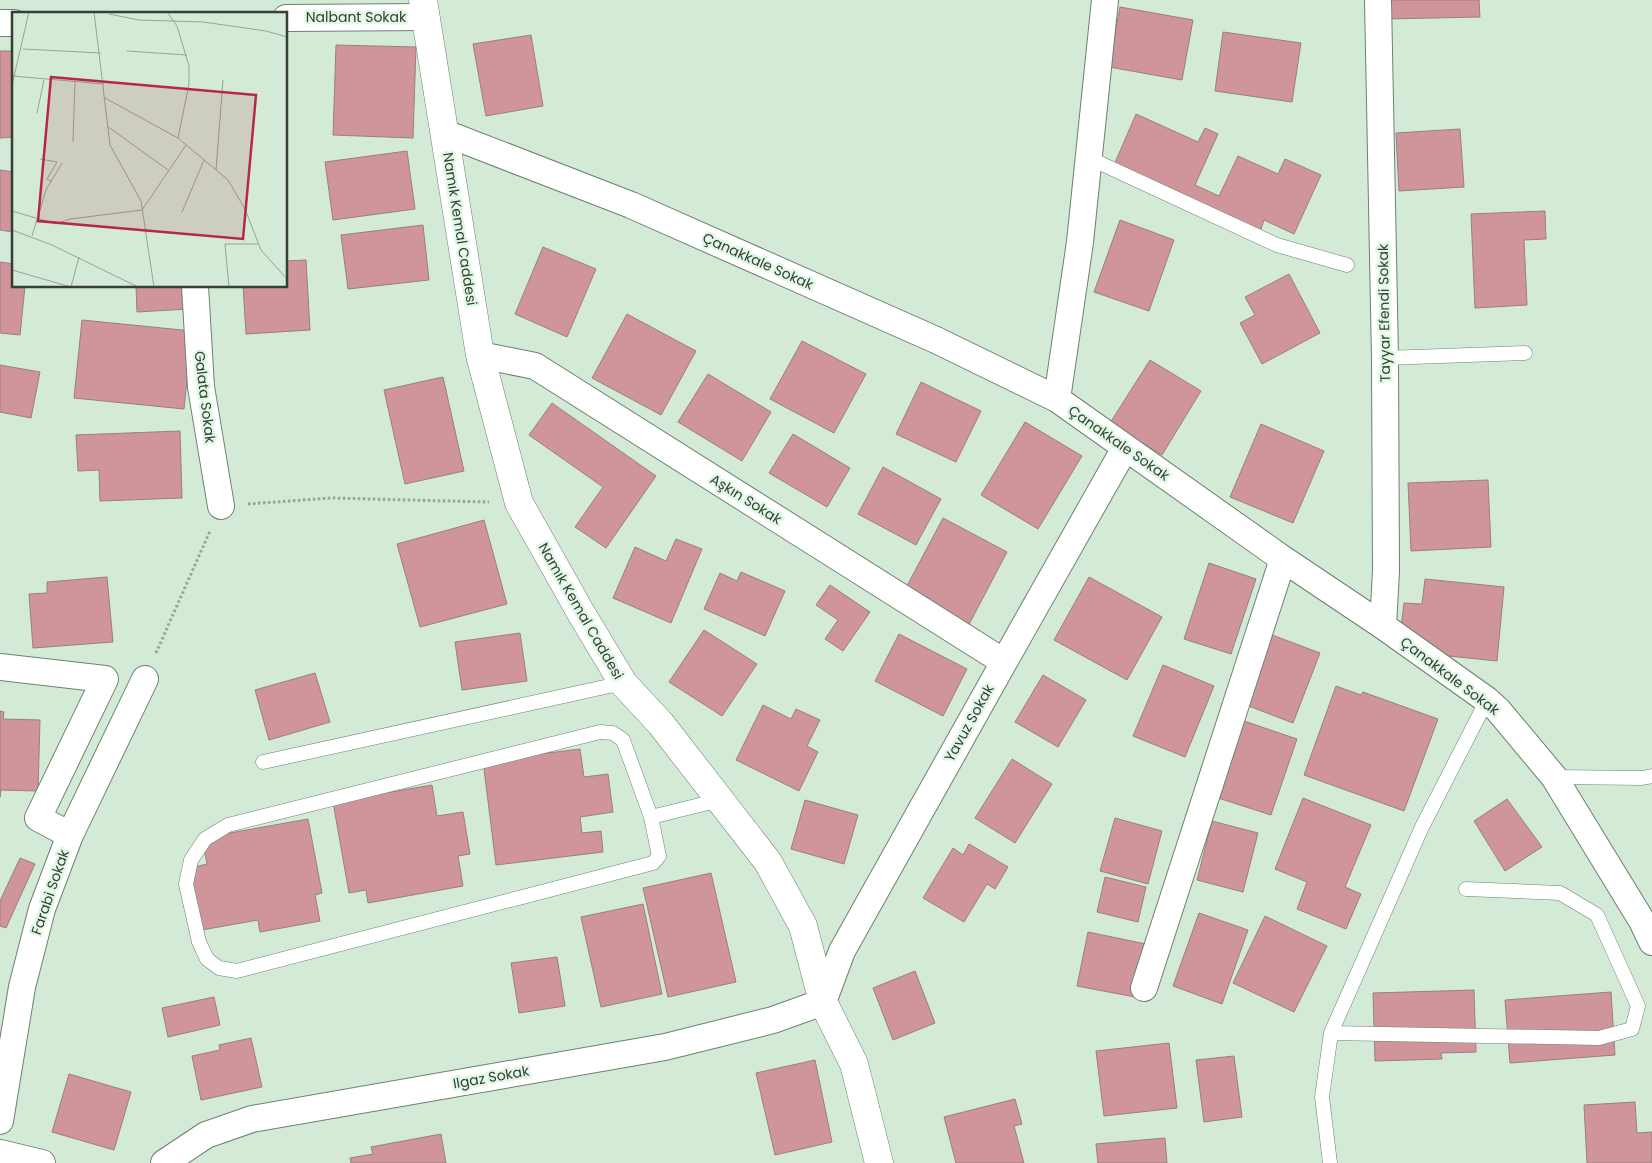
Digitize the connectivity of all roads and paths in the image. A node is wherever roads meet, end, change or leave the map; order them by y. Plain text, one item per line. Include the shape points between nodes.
1 (1105, 0) edge
2 (1378, 0) edge
3 (425, 8) edge
4 (288, 18) edge
5 (445, 133) junction
6 (1088, 158) junction
7 (1347, 265) dead end
8 (195, 288) edge
9 (1524, 353) dead end
10 (480, 355) junction
11 (1385, 358) junction
12 (1057, 399) junction
13 (1125, 448) junction
14 (520, 503) junction
15 (221, 506) junction
16 (1283, 559) junction
17 (1383, 626) junction
18 (1004, 662) junction
19 (0, 667) edge
20 (145, 678) joint
21 (623, 682) junction
22 (1487, 700) junction
23 (263, 762) dead end
24 (1652, 776) edge
25 (1554, 777) junction
26 (720, 800) junction
27 (651, 817) junction
28 (70, 835) junction
29 (1466, 889) dead end
30 (1652, 942) edge
31 (1144, 988) dead end
32 (823, 1002) junction
33 (1331, 1033) junction
34 (0, 1121) edge
35 (0, 1153) edge
36 (42, 1163) edge
37 (164, 1163) edge
38 (879, 1163) edge
39 (1330, 1163) edge

1 - 6 street
2 - 11 street, Tayyar Efendi Sokak
3 - 4 street, Nalbant Sokak
3 - 5 street, Namık Kemal Caddesi
5 - 10 street, Namık Kemal Caddesi
5 - 12 street, Çanakkale Sokak via 631,205 936,340
6 - 7 lane via 1277,246
6 - 12 street via 1080,242
8 - 15 street, Galata Sokak via 201,387
9 - 11 lane
10 - 14 street, Namık Kemal Caddesi
10 - 18 street, Aşkın Sokak via 535,366
11 - 17 street, Tayyar Efendi Sokak via 1386,571
12 - 13 street, Çanakkale Sokak
13 - 16 street, Çanakkale Sokak
13 - 18 street, Yavuz Sokak
14 - 15 path via 331,498
14 - 21 street, Namık Kemal Caddesi
15 - 20 path
16 - 17 street, Çanakkale Sokak
16 - 31 street
17 - 22 street, Çanakkale Sokak
18 - 32 street, Yavuz Sokak via 842,951
19 - 28 street via 105,679 38,818
20 - 28 street, Farabi Sokak
21 - 23 lane
21 - 26 street, Namık Kemal Caddesi via 661,724
22 - 25 street, Çanakkale Sokak
22 - 33 lane via 1422,827
24 - 25 lane
25 - 30 street, Çanakkale Sokak
26 - 27 lane
26 - 32 street, Namık Kemal Caddesi via 768,862 803,926
27 - 27 lane via 659,856 654,863 237,971 219,968 208,960 199,942 186,884 191,860 205,839 228,825 600,732 613,733 622,740
28 - 34 street, Farabi Sokak via 42,908 22,986
29 - 33 lane via 1560,893 1598,915 1638,1006 1632,1029 1599,1038
32 - 37 street, Ilgaz Sokak via 773,1020 666,1047 252,1119 206,1135
32 - 38 street, Namık Kemal Caddesi via 854,1064
33 - 39 lane via 1322,1097
35 - 36 street

